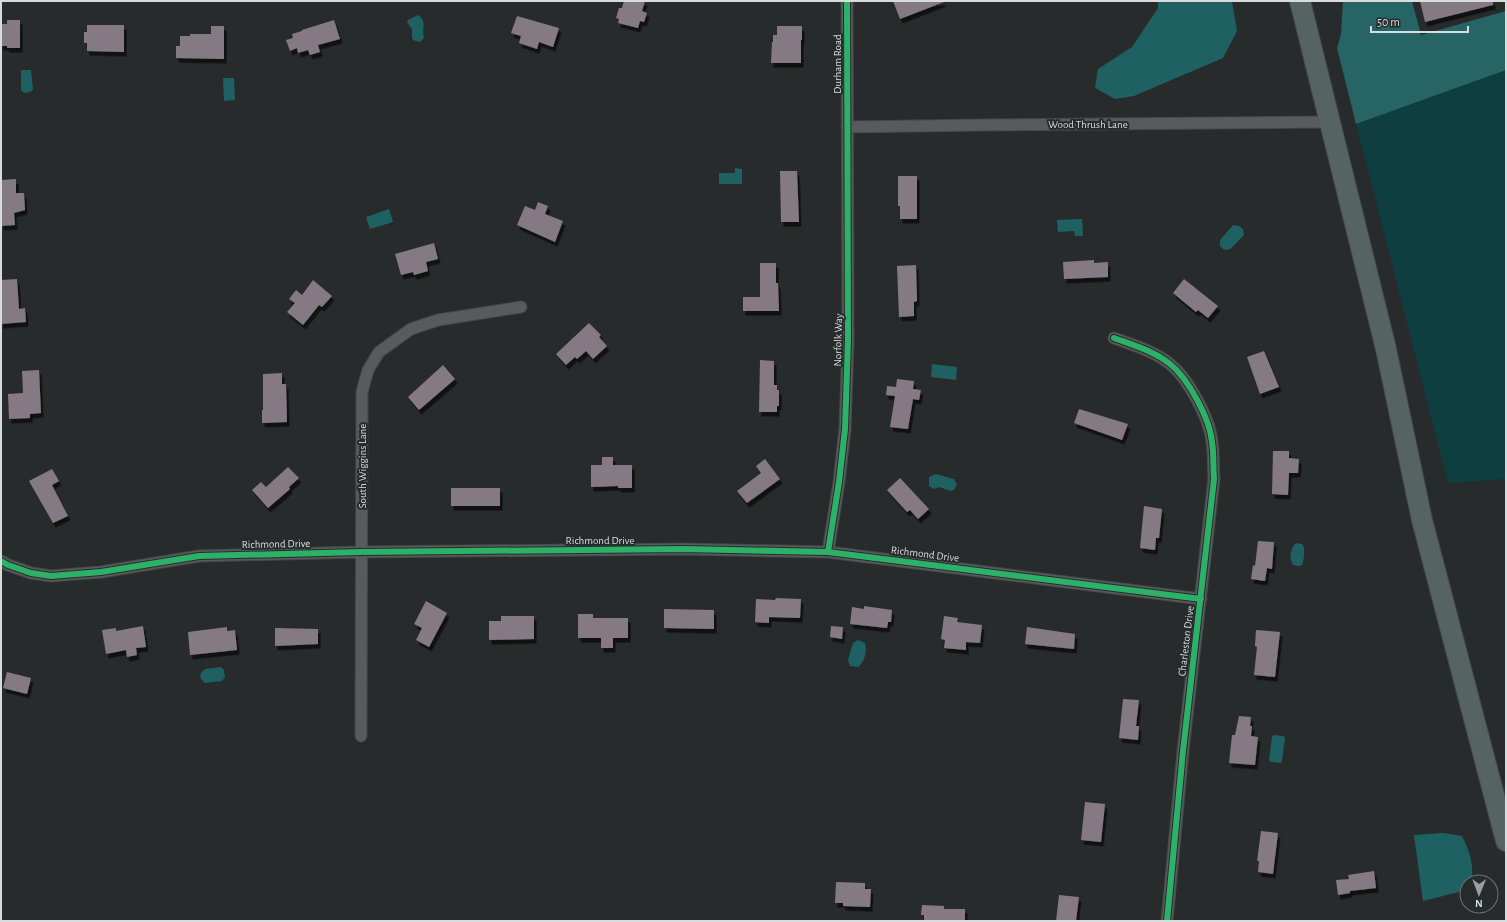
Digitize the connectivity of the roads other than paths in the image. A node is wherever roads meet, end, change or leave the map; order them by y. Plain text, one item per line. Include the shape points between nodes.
1 (847, 1) edge
2 (1300, 1) edge
3 (1329, 122) junction
4 (847, 127) junction
5 (521, 307) dead end
6 (1114, 338) dead end
7 (361, 552) junction
8 (828, 552) junction
9 (1, 561) edge
10 (1201, 599) junction
11 (361, 736) dead end
12 (1506, 841) edge
13 (1167, 921) edge

1 - 4 street, Durham Road
2 - 3 highway
3 - 4 street, Wood Thrush Lane
3 - 12 highway via 1386,349 1422,520
4 - 8 street, Norfolk Way via 846,407 839,482
5 - 7 street, South Wiggins Lane via 438,320 411,329 379,352 375,358 368,370 362,392
6 - 10 street, Charleston Drive via 1142,348 1171,364 1184,379 1201,407 1212,440 1214,479
7 - 8 street, Richmond Drive via 676,549
7 - 9 street, Richmond Drive via 198,556 101,572 51,576 32,573
7 - 11 street, South Wiggins Lane
8 - 10 street, Richmond Drive
10 - 13 street, Charleston Drive via 1183,750

